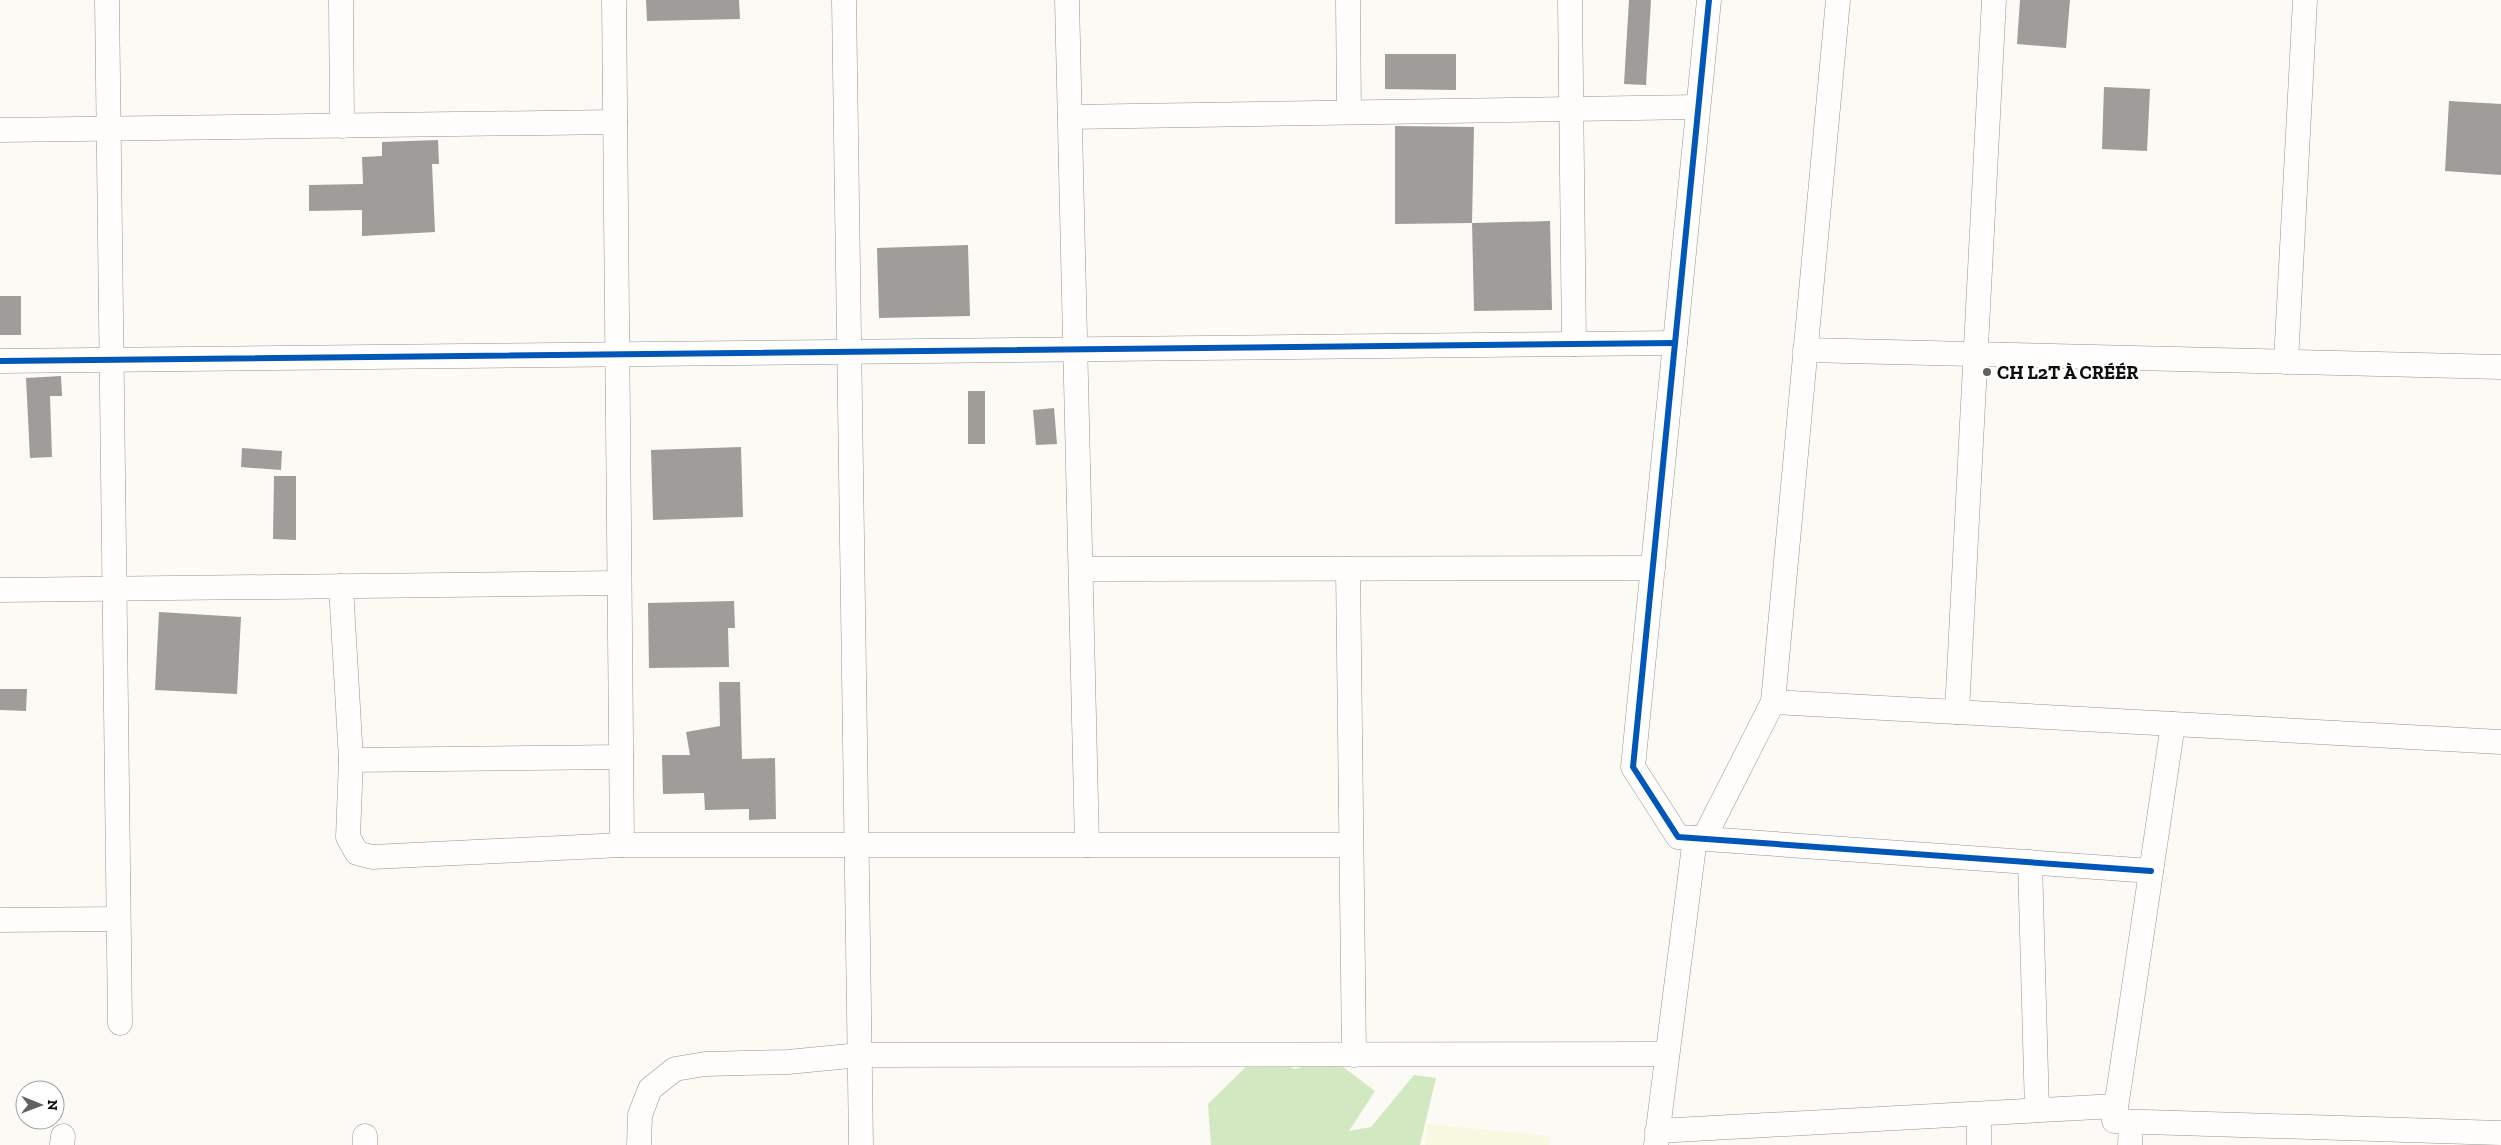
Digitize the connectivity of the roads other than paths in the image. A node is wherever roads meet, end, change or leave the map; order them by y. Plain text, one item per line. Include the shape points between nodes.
1 (107, 0) edge
2 (341, 0) edge
3 (614, 0) edge
4 (844, 0) edge
5 (1067, 0) edge
6 (1348, 0) edge
7 (1570, 0) edge
8 (1709, 0) edge
9 (1838, 0) edge
10 (1994, 0) edge
11 (2305, 0) edge
12 (1698, 107) junction
13 (1571, 109) junction
14 (1349, 112) junction
15 (1070, 116) junction
16 (615, 122) junction
17 (342, 126) junction
18 (109, 129) junction
19 (0, 130) edge
20 (1675, 343) junction
21 (1574, 344) junction
22 (1075, 349) junction
23 (1805, 350) junction
24 (849, 352) junction
25 (618, 354) junction
26 (1976, 354) junction
27 (112, 360) junction
28 (0, 361) edge
29 (2286, 362) junction
30 (2501, 367) edge
31 (1653, 568) junction
32 (1080, 569) junction
33 (1348, 569) junction
34 (619, 583) junction
35 (341, 586) junction
36 (114, 589) junction
37 (0, 590) edge
38 (1773, 702) junction
39 (1957, 712) junction
40 (2173, 724) junction
41 (2501, 742) edge
42 (621, 757) junction
43 (351, 760) junction
44 (1699, 838) junction
45 (622, 845) junction
46 (857, 845) junction
47 (1087, 845) junction
48 (1351, 845) junction
49 (2030, 862) junction
50 (2151, 871) junction
51 (118, 919) junction
52 (0, 920) edge
53 (120, 1022) dead end
54 (1667, 1054) junction
55 (1354, 1055) junction
56 (860, 1056) junction
57 (2037, 1110) junction
58 (1979, 1114) junction
59 (2123, 1114) junction
60 (2501, 1133) edge
61 (2256, 1135) edge
62 (1656, 1138) edge
63 (2420, 1138) edge
64 (639, 1145) edge
65 (861, 1145) edge
66 (1979, 1145) edge
67 (2130, 1145) edge

1 - 18 street
2 - 17 street
3 - 16 street
4 - 24 street
5 - 15 street
6 - 14 street
7 - 13 street
8 - 12 street
9 - 23 street
10 - 26 street
11 - 29 street
12 - 13 street
12 - 20 street
13 - 14 street
13 - 21 street
14 - 15 street
15 - 22 street
16 - 17 street
16 - 25 street
17 - 18 street
18 - 19 street
18 - 27 street
20 - 21 street
20 - 31 street
21 - 22 street
22 - 24 street
22 - 32 street
23 - 26 street
23 - 38 street
24 - 25 street
24 - 46 street
25 - 27 street
25 - 34 street
26 - 29 street
26 - 39 street
27 - 28 street
27 - 36 street
29 - 30 street
31 - 33 street
31 - 44 street via 1634,767 1678,837
32 - 33 street
32 - 47 street
33 - 48 street
34 - 35 street
34 - 42 street
35 - 36 street
35 - 43 street
36 - 37 street
36 - 51 street
38 - 39 street
38 - 44 street
39 - 40 street
40 - 41 street
40 - 50 street
42 - 43 street
42 - 45 street
43 - 45 street via 348,837 357,853 372,857
44 - 49 street
44 - 54 street
45 - 46 street
46 - 47 street
46 - 56 street
47 - 48 street
48 - 55 street
49 - 50 street
49 - 57 street
50 - 59 street
51 - 52 street
51 - 53 street
54 - 55 street
54 - 62 street
55 - 56 street
56 - 64 street via 705,1064 675,1069 650,1089 640,1115
56 - 65 street
57 - 58 street
57 - 59 street
58 - 62 street
58 - 66 street
59 - 61 street
59 - 67 street
60 - 63 street
61 - 63 street

